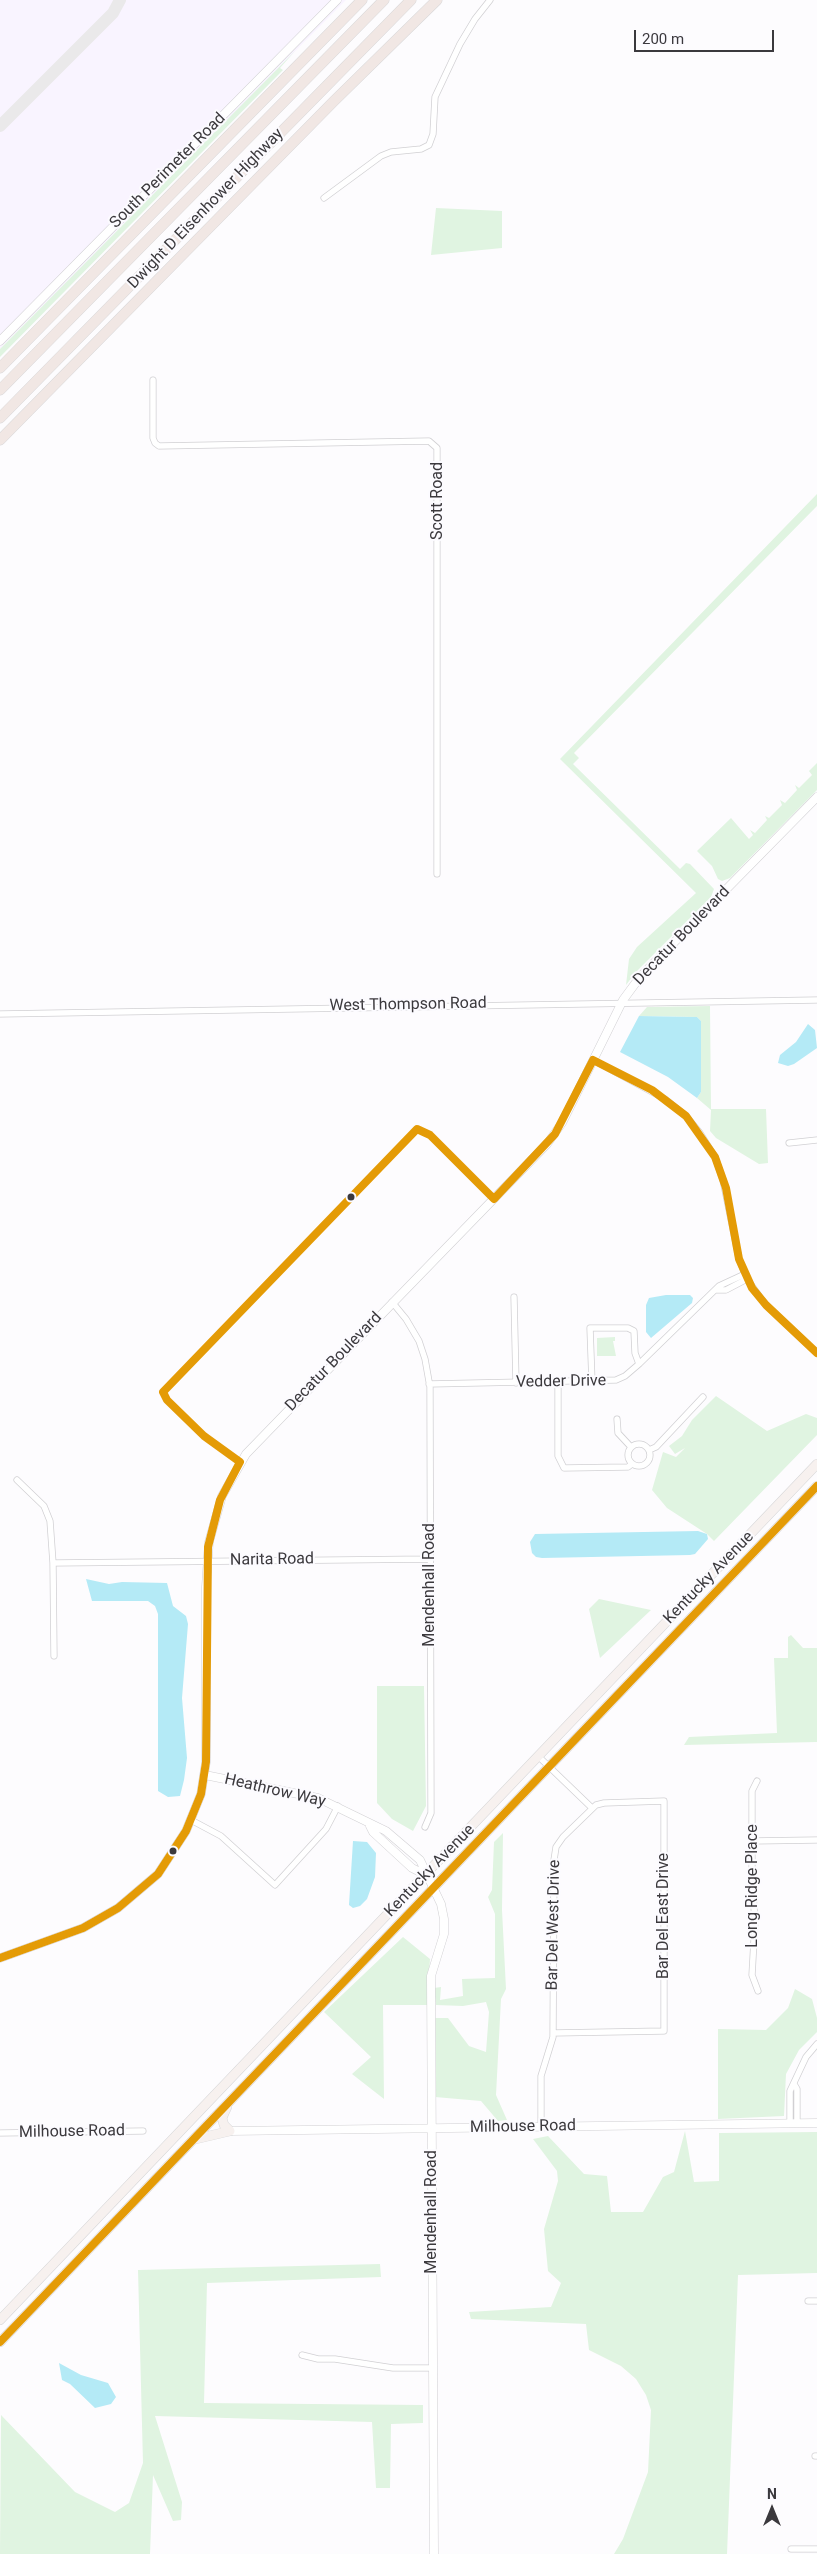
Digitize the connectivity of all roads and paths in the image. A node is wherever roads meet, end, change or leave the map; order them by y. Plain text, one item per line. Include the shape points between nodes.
1 (337, 0) edge
2 (362, 0) edge
3 (384, 0) edge
4 (411, 0) edge
5 (432, 0) edge
6 (437, 0) edge
7 (490, 0) edge
8 (414, 20) junction
9 (324, 198) dead end
10 (0, 342) edge
11 (0, 368) edge
12 (153, 380) dead end
13 (0, 390) edge
14 (0, 418) edge
15 (0, 440) edge
16 (817, 797) edge
17 (437, 874) dead end
18 (817, 1000) edge
19 (622, 1003) junction
20 (0, 1014) edge
21 (593, 1060) junction
22 (817, 1140) edge
23 (789, 1143) dead end
24 (746, 1277) junction
25 (514, 1297) dead end
26 (392, 1302) junction
27 (817, 1353) edge
28 (639, 1364) junction
29 (592, 1382) junction
30 (516, 1383) junction
31 (558, 1383) junction
32 (429, 1384) junction
33 (703, 1397) dead end
34 (617, 1419) dead end
35 (631, 1448) junction
36 (648, 1450) junction
37 (632, 1464) junction
38 (817, 1464) edge
39 (17, 1480) dead end
40 (817, 1486) edge
41 (430, 1559) junction
42 (206, 1561) junction
43 (54, 1563) junction
44 (54, 1656) dead end
45 (538, 1757) junction
46 (549, 1767) junction
47 (205, 1775) junction
48 (757, 1781) dead end
49 (338, 1806) junction
50 (592, 1808) junction
51 (191, 1820) junction
52 (425, 1827) dead end
53 (817, 1840) edge
54 (752, 1841) junction
55 (426, 1875) junction
56 (434, 1889) junction
57 (0, 1958) edge
58 (758, 1992) dead end
59 (553, 2033) junction
60 (817, 2044) edge
61 (228, 2104) junction
62 (794, 2123) junction
63 (817, 2123) edge
64 (541, 2127) junction
65 (431, 2129) junction
66 (143, 2131) dead end
67 (230, 2131) junction
68 (0, 2133) edge
69 (194, 2140) junction
70 (808, 2301) dead end
71 (817, 2301) edge
72 (0, 2320) edge
73 (0, 2342) edge
74 (302, 2355) dead end
75 (433, 2368) junction
76 (791, 2549) dead end
77 (817, 2549) edge
78 (434, 2554) edge

1 - 10 street, South Perimeter Road
2 - 11 highway
3 - 13 highway, Dwight D Eisenhower Highway
4 - 14 highway, Dwight D Eisenhower Highway
5 - 8 highway
6 - 8 highway
7 - 9 street via 460,44 435,97 433,134 429,145 381,156
8 - 15 highway
12 - 17 street, Scott Road via 153,438 160,446 429,441 437,448
16 - 19 street, Decatur Boulevard via 643,974
18 - 19 street, West Thompson Road
19 - 20 street, West Thompson Road
19 - 21 street, Decatur Boulevard
21 - 24 street via 665,1099 686,1116 703,1138 723,1180
21 - 26 street, Decatur Boulevard via 550,1141
22 - 23 street
24 - 27 street via 764,1304
24 - 28 street, Vedder Drive via 726,1290 717,1290
25 - 30 street
26 - 32 street, Mendenhall Road via 410,1324 420,1344
26 - 42 street, Decatur Boulevard via 246,1454 230,1478 216,1509
28 - 29 street, Vedder Drive via 616,1380
28 - 29 street via 634,1331 628,1328 590,1328
29 - 31 street, Vedder Drive
30 - 31 street, Vedder Drive
30 - 32 street, Vedder Drive
31 - 37 street via 558,1456 564,1468 628,1467
32 - 41 street, Mendenhall Road
33 - 36 street via 656,1447
34 - 35 street via 618,1433
35 - 36 street via 640,1444
35 - 37 street via 628,1454
36 - 37 street via 647,1462 642,1466
38 - 45 main road, Kentucky Avenue
39 - 43 street via 48,1514
40 - 46 main road, Kentucky Avenue
41 - 42 street, Narita Road
41 - 52 street, Mendenhall Road via 431,1813
42 - 43 street, Narita Road
42 - 47 street, Decatur Boulevard
43 - 44 street
45 - 46 street
45 - 55 main road, Kentucky Avenue
46 - 50 street
46 - 56 main road, Kentucky Avenue
47 - 49 street, Heathrow Way via 305,1794
47 - 51 street, Decatur Boulevard
48 - 54 street, Long Ridge Place via 752,1790
49 - 51 street via 326,1830 275,1885 216,1832
49 - 55 street, Heathrow Way via 370,1825 373,1832 412,1868
50 - 59 street, Bar Del West Drive via 560,1841 554,1856
50 - 59 street, Bar Del East Drive via 604,1803 664,1801 664,2031
51 - 57 street, Decatur Boulevard via 168,1862 127,1902 83,1928
53 - 54 street
54 - 58 street, Long Ridge Place via 755,1922 752,1976
55 - 56 street, Mendenhall Road
55 - 72 main road, Kentucky Avenue
56 - 61 main road, Kentucky Avenue
56 - 65 street, Mendenhall Road via 441,1904 444,1934 431,1976
59 - 64 street, Bar Del West Drive via 541,2076
60 - 62 street via 806,2057 794,2084
61 - 67 main road via 222,2118
61 - 69 main road, Kentucky Avenue
62 - 63 street, Milhouse Road
62 - 64 street, Milhouse Road
64 - 65 street, Milhouse Road
65 - 67 street, Milhouse Road
65 - 75 street, Mendenhall Road
66 - 68 street, Milhouse Road
67 - 69 main road
69 - 73 main road, Kentucky Avenue
70 - 71 street
74 - 75 street via 393,2368
75 - 78 street, Mendenhall Road
76 - 77 street

